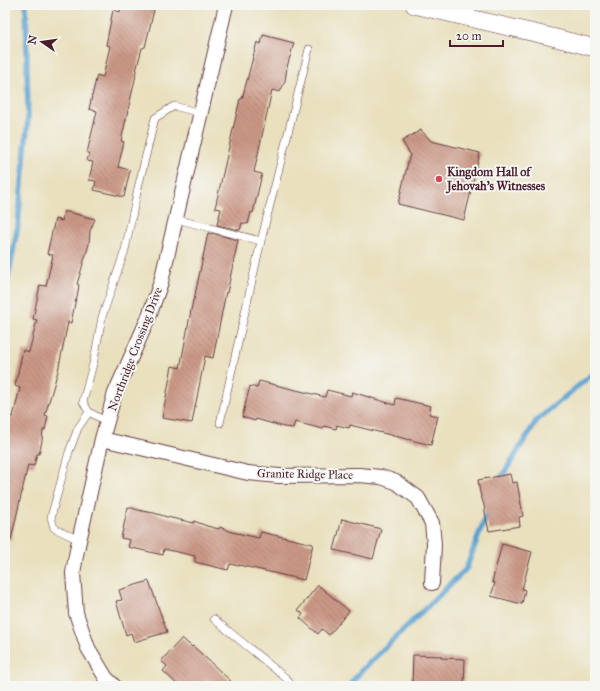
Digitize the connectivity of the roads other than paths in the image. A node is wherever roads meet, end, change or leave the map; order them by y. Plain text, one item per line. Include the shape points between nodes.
1 (226, 5) edge
2 (414, 5) edge
3 (595, 48) edge
4 (309, 49) dead end
5 (200, 113) junction
6 (176, 219) junction
7 (261, 241) junction
8 (89, 412) junction
9 (107, 422) junction
10 (220, 423) dead end
11 (102, 439) junction
12 (79, 540) junction
13 (432, 582) dead end
14 (214, 619) dead end
15 (114, 686) edge
16 (291, 686) edge

1 - 5 street, Northridge Crossing Drive
2 - 3 street
4 - 7 lane
5 - 6 street, Northridge Crossing Drive
5 - 8 lane via 174,106 155,118 125,250 102,317 83,402
6 - 7 lane
6 - 9 street, Northridge Crossing Drive via 161,282 148,319 115,393
7 - 10 lane
8 - 9 lane
8 - 12 lane via 78,428 69,452 51,517 54,528
9 - 11 street, Northridge Crossing Drive
11 - 12 street, Northridge Crossing Drive
11 - 13 street, Granite Ridge Place via 248,473 279,476 359,475 382,477 396,482 418,498 432,523
12 - 15 street, Northridge Crossing Drive via 73,573 76,613 88,648 106,678
14 - 16 lane via 287,679

